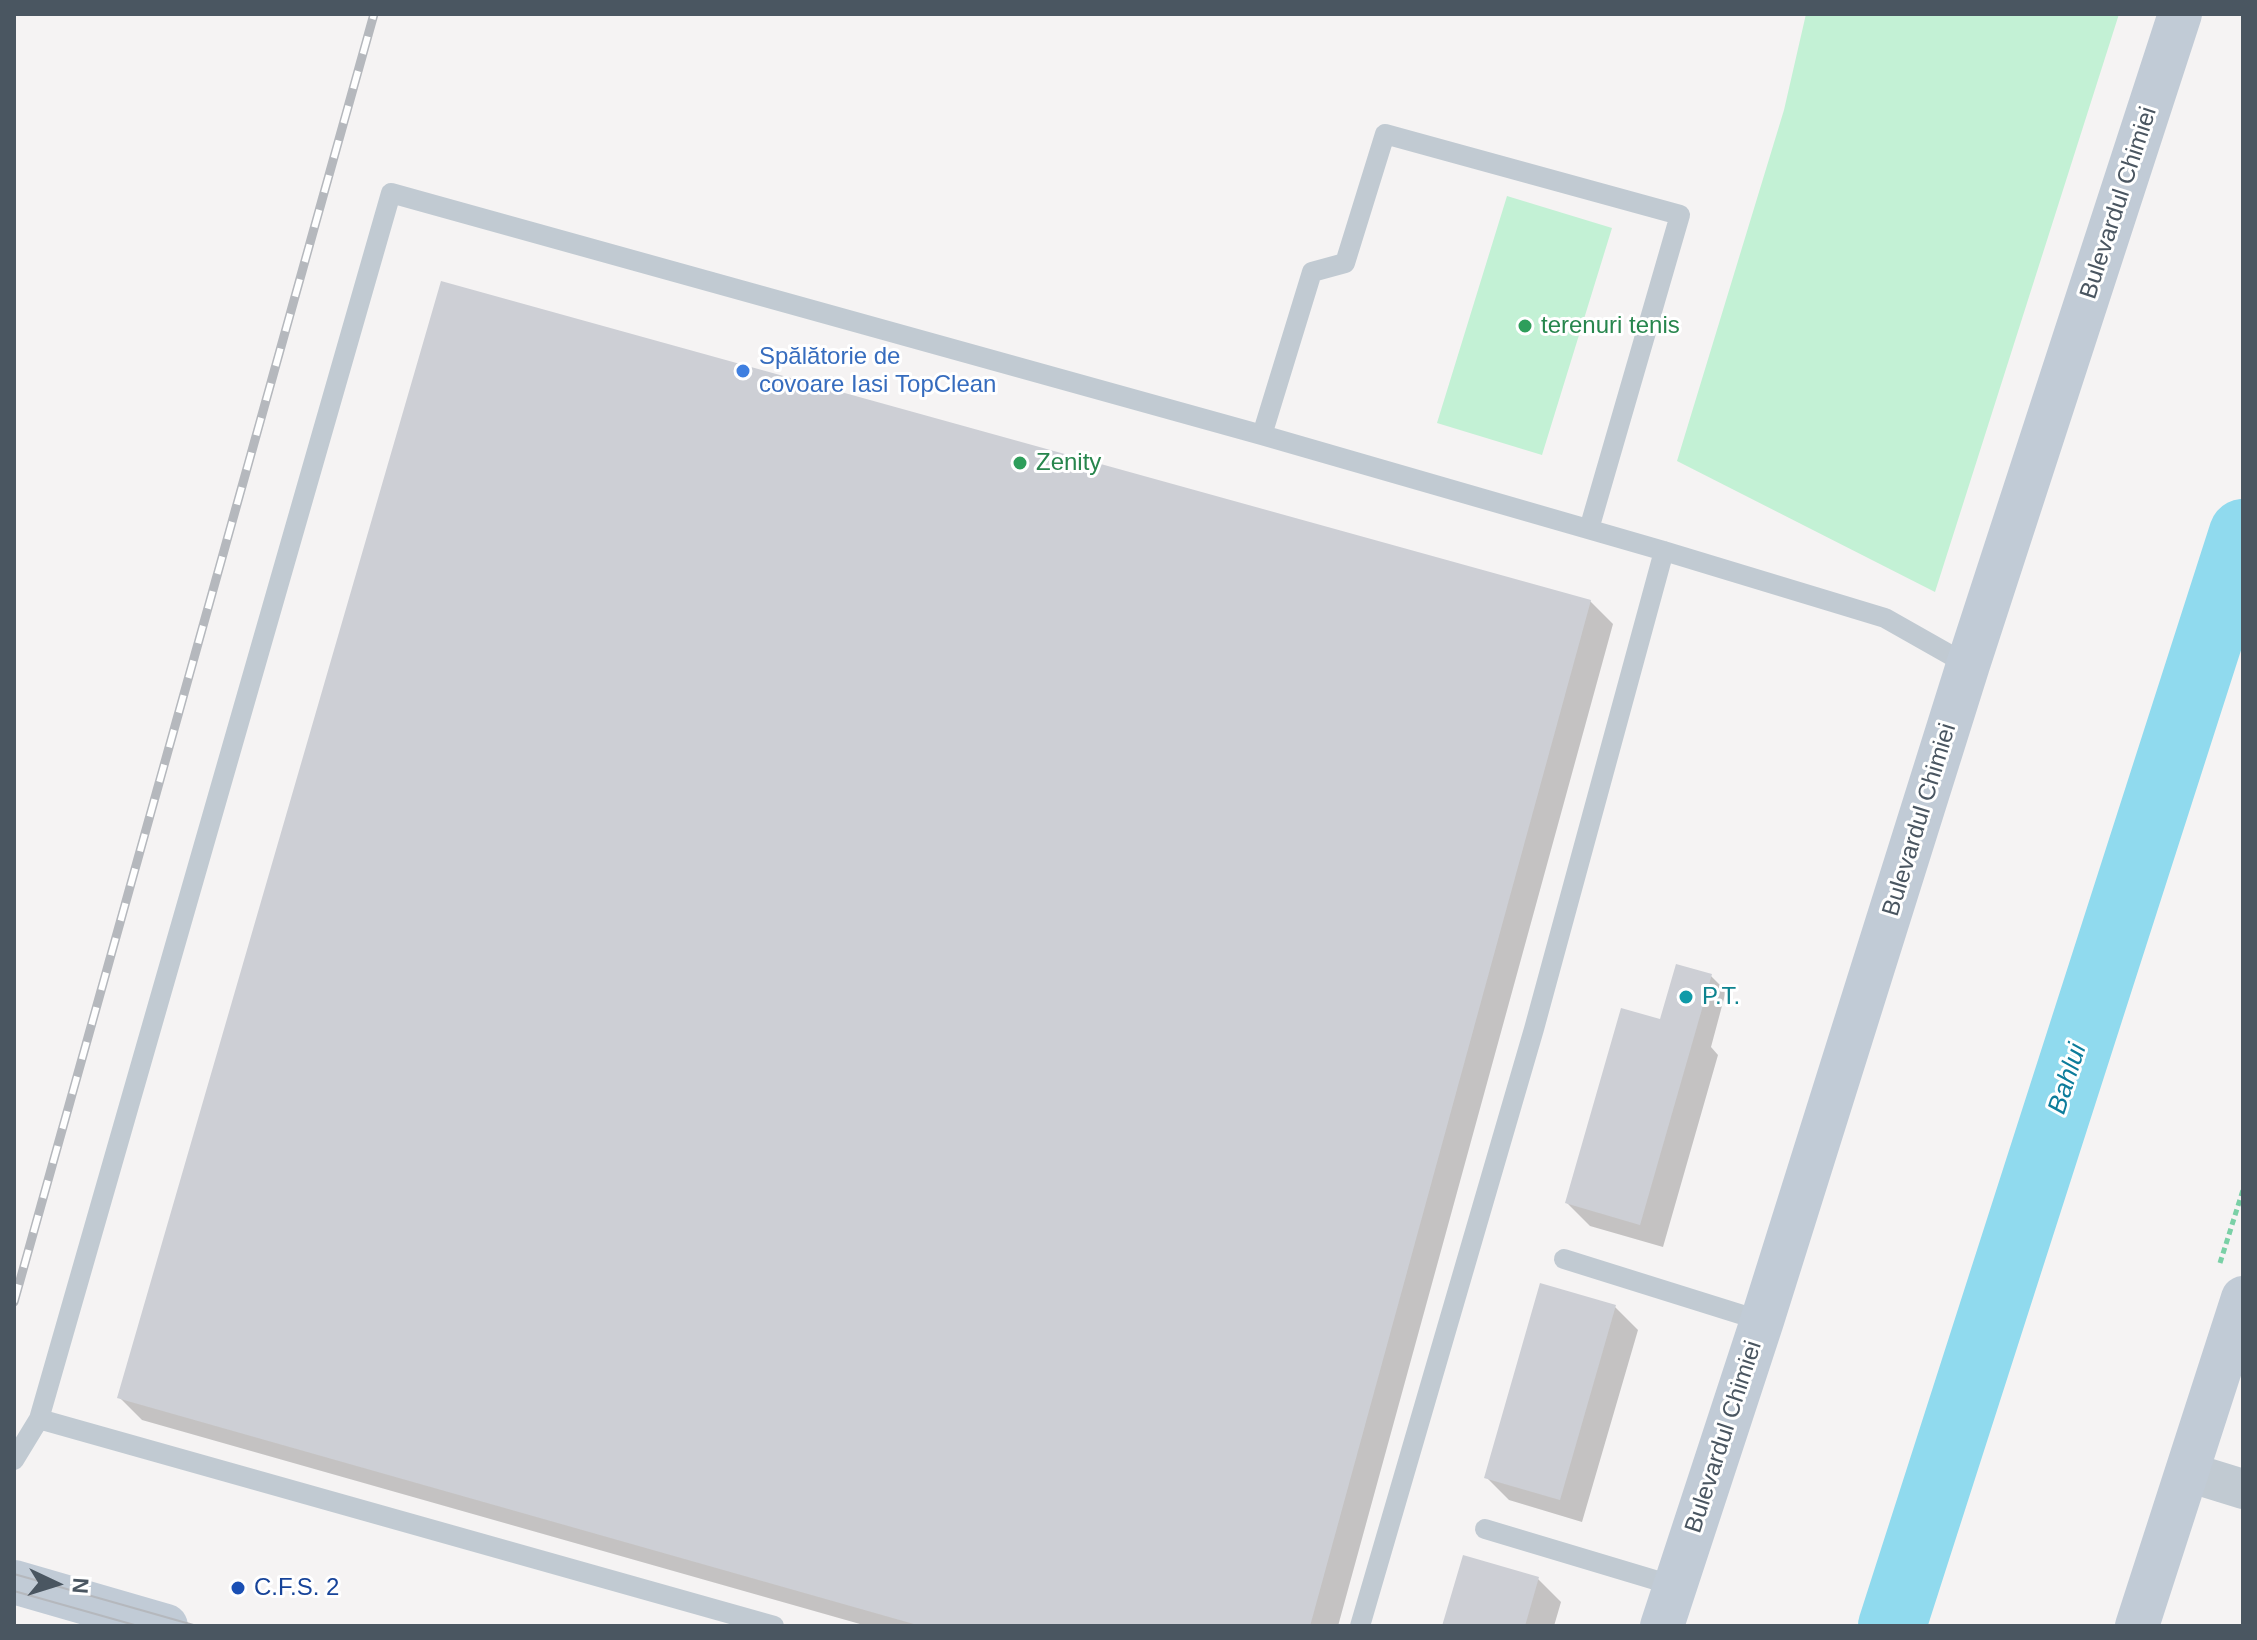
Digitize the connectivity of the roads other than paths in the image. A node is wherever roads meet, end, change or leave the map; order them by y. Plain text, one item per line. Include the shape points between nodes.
1 (2180, 14) edge
2 (1262, 435) junction
3 (1589, 529) junction
4 (1664, 551) junction
5 (1968, 665) junction
6 (1564, 1259) dead end
7 (2243, 1298) edge
8 (1762, 1321) junction
9 (39, 1419) junction
10 (14, 1460) edge
11 (2188, 1472) junction
12 (2243, 1489) edge
13 (1485, 1529) dead end
14 (14, 1582) edge
15 (1669, 1606) edge
16 (157, 1625) edge
17 (774, 1626) edge
18 (1360, 1626) edge
19 (2137, 1626) edge

1 - 5 main road, Bulevardul Chimiei
2 - 3 lane
2 - 3 lane via 1312,272 1345,263 1385,134 1680,215
2 - 9 lane via 391,193
3 - 4 lane
4 - 5 lane via 1885,618
4 - 18 lane via 1534,1029
5 - 8 main road, Bulevardul Chimiei
6 - 8 lane
7 - 11 main road
8 - 15 main road, Bulevardul Chimiei
9 - 10 lane
9 - 17 lane
11 - 12 street
11 - 19 main road
13 - 15 lane
14 - 16 main road

